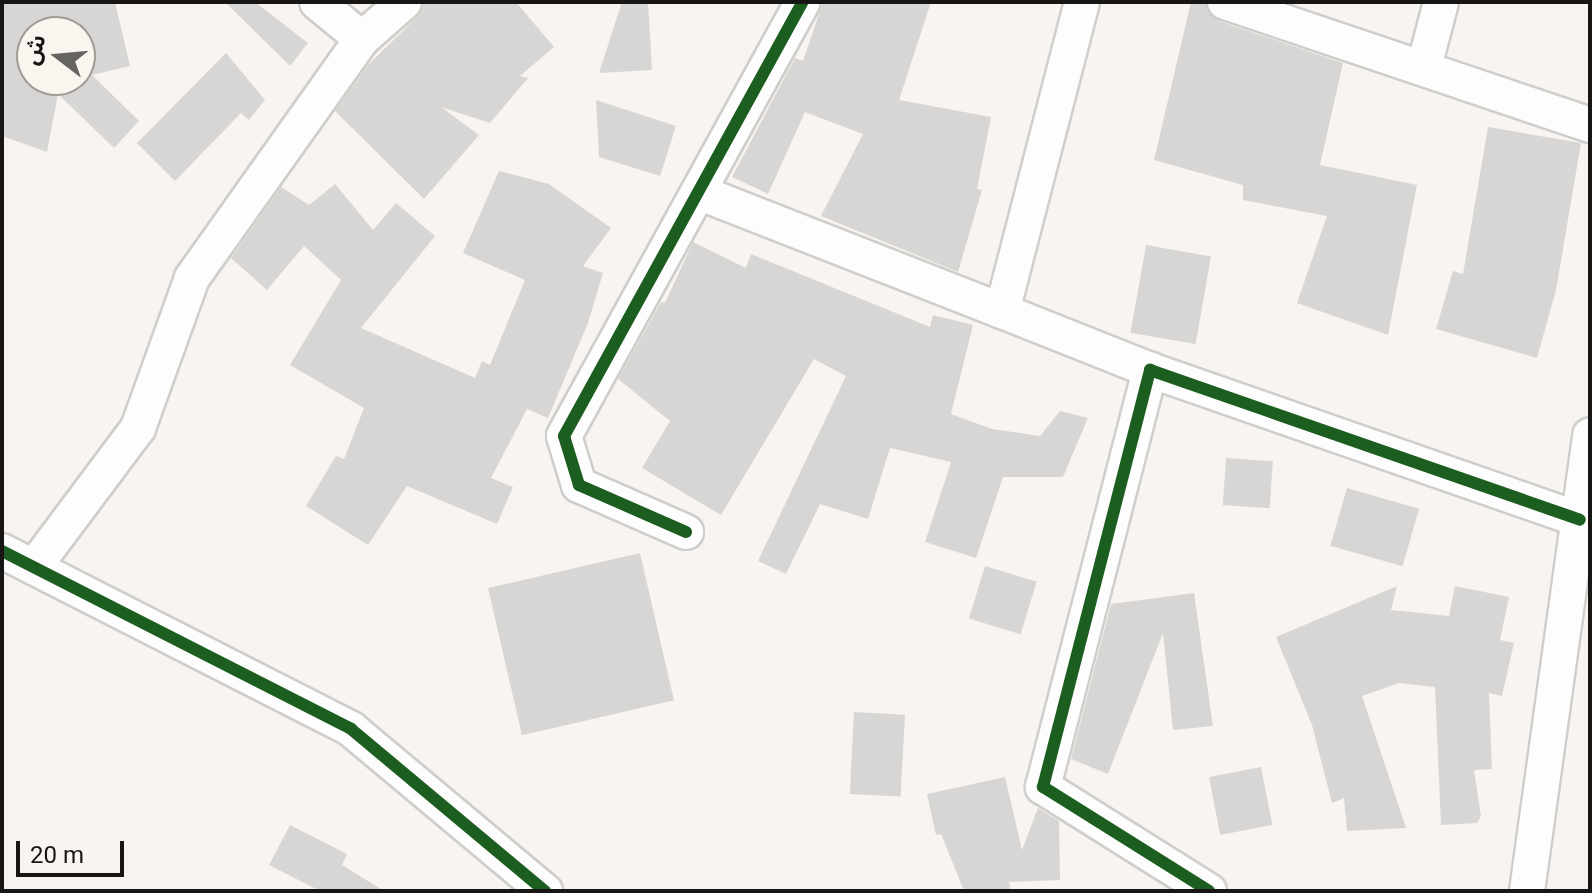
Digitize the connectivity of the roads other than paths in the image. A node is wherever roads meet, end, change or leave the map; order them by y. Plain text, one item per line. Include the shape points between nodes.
1 (317, 2) edge
2 (404, 2) edge
3 (803, 2) edge
4 (1082, 2) edge
5 (1225, 2) edge
6 (1441, 2) edge
7 (362, 39) junction
8 (1424, 67) junction
9 (1590, 125) edge
10 (701, 193) junction
11 (1002, 311) junction
12 (1150, 370) junction
13 (1590, 435) edge
14 (1580, 520) junction
15 (686, 532) dead end
16 (2, 551) edge
17 (34, 567) junction
18 (545, 891) edge
19 (1209, 891) edge
20 (1527, 891) edge

1 - 7 street
2 - 7 street
3 - 10 street
4 - 11 street
5 - 8 street
6 - 8 street
7 - 17 street via 192,278 138,428
8 - 9 street
10 - 11 street
10 - 15 street via 564,436 579,485
11 - 12 street
12 - 14 street
12 - 19 street via 1043,787
13 - 14 street
14 - 20 street
16 - 17 street
17 - 18 street via 351,729

